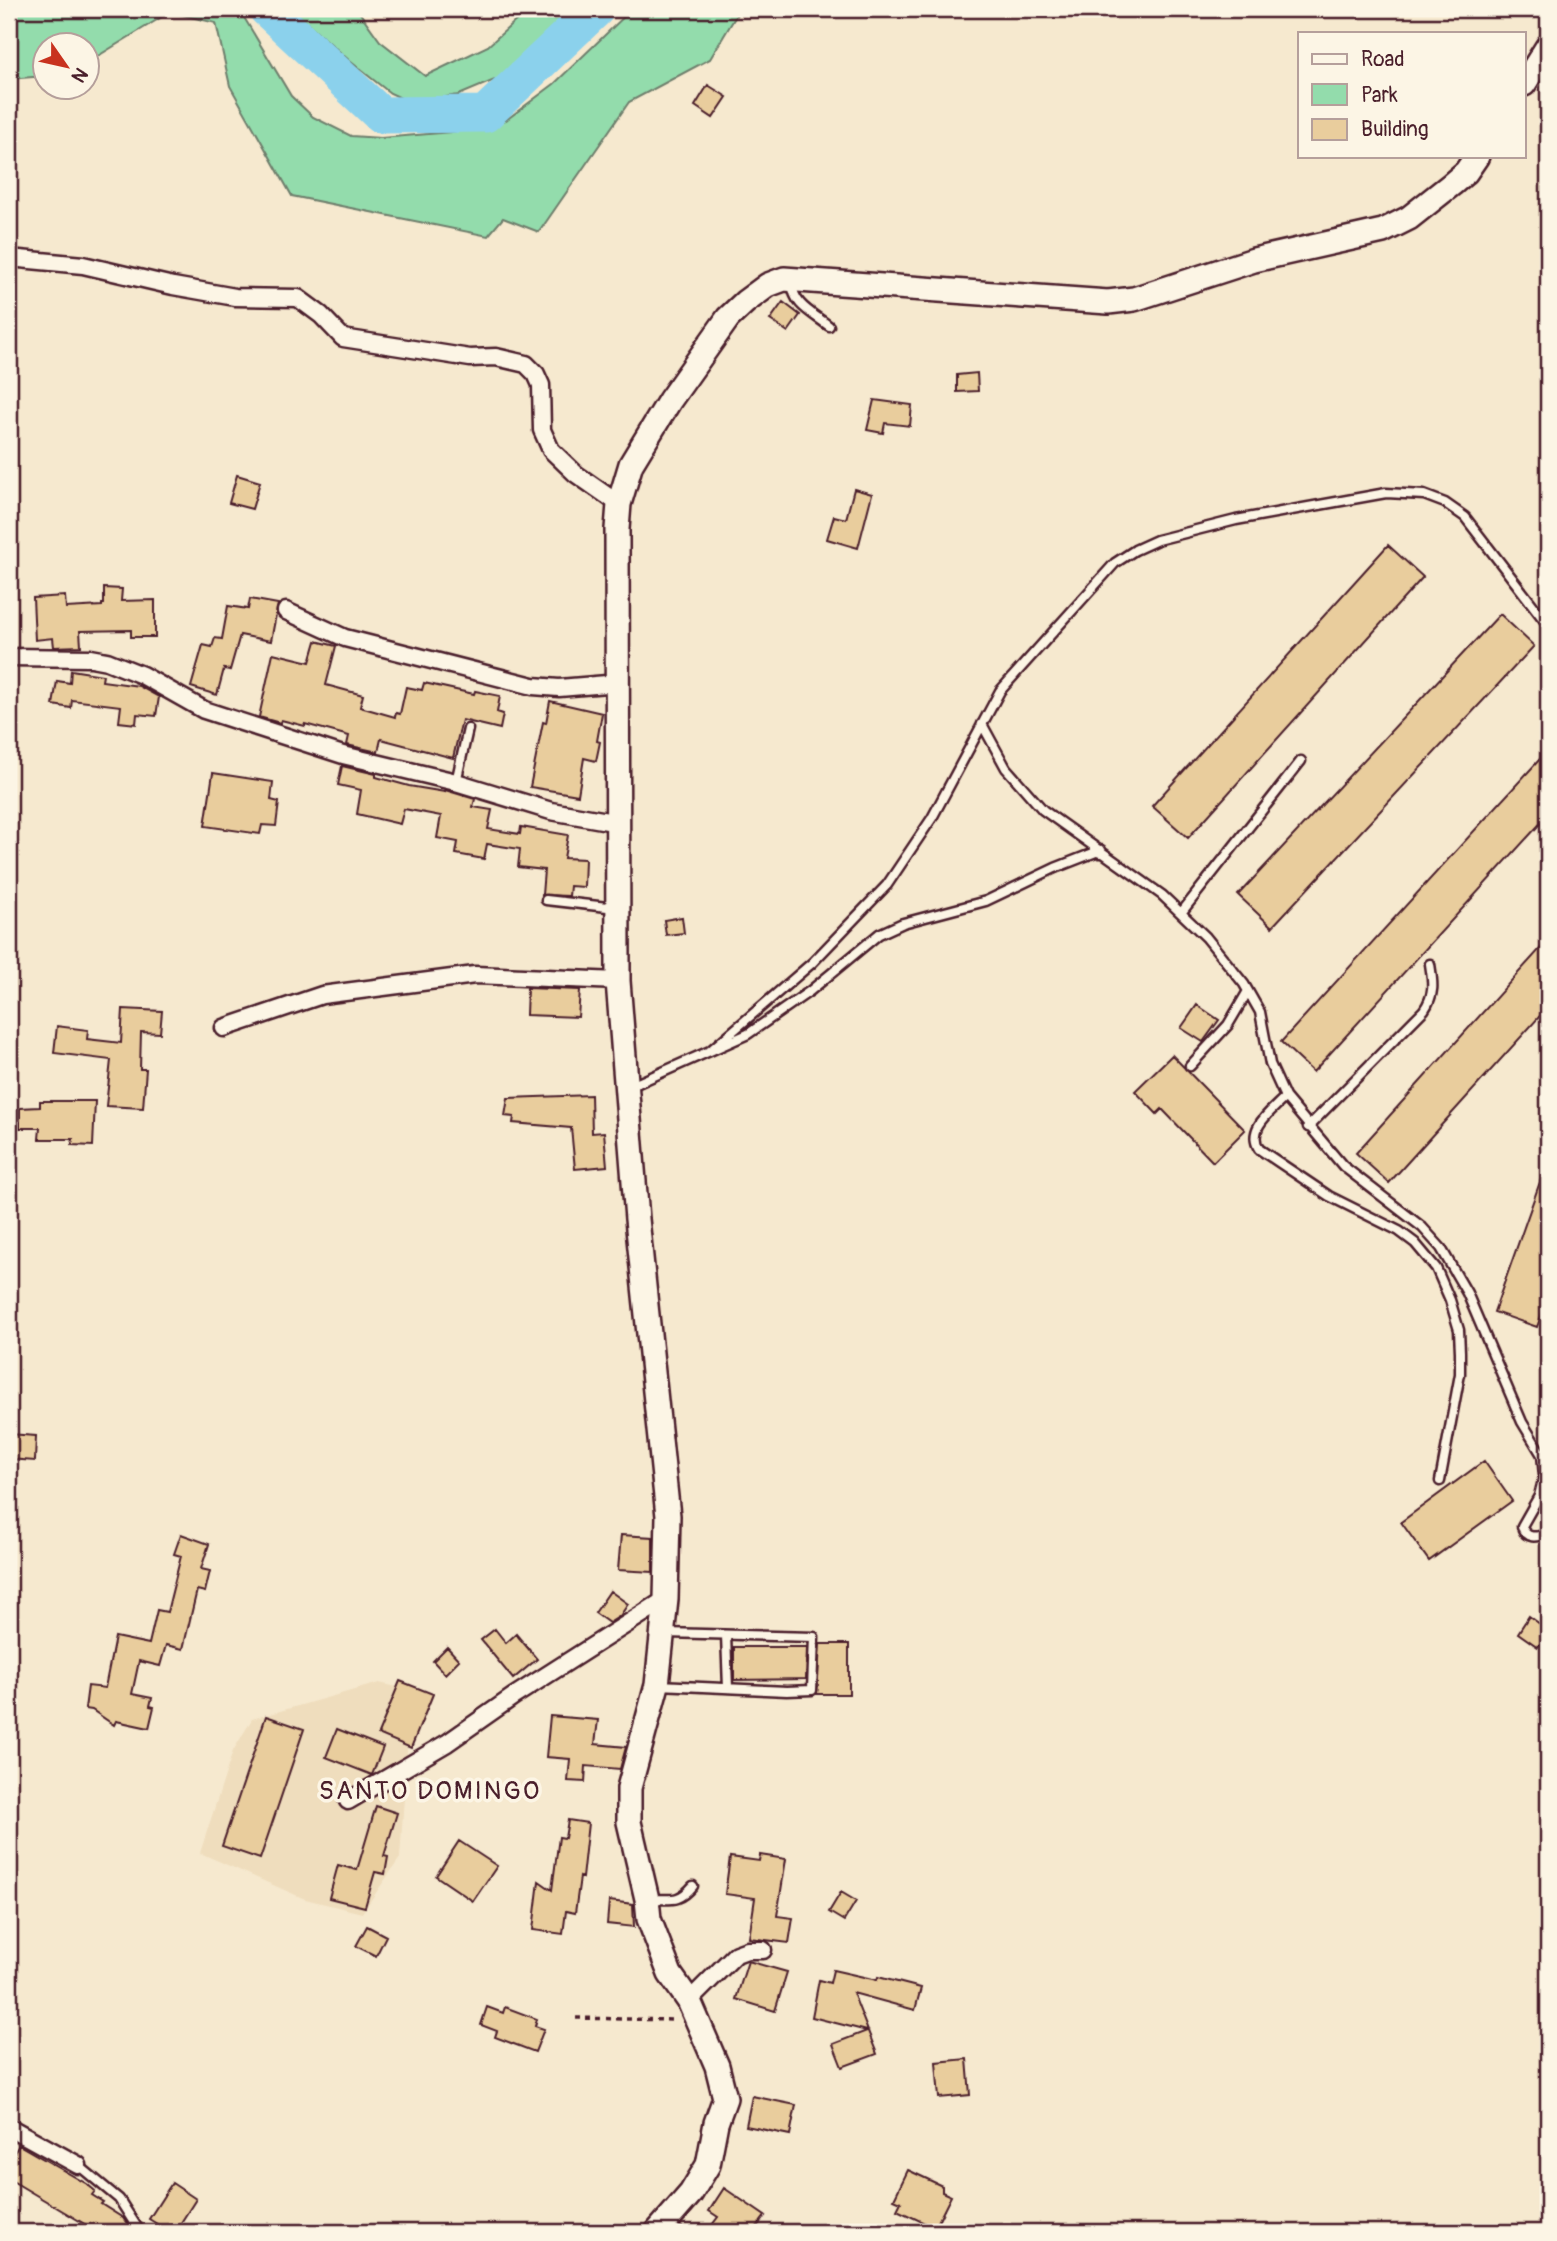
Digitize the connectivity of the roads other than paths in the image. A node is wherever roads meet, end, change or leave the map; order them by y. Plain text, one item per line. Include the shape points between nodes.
1 (1548, 46) edge
2 (1526, 81) edge
3 (1476, 158) edge
4 (9, 258) edge
5 (793, 280) junction
6 (830, 326) dead end
7 (619, 504) junction
8 (286, 611) dead end
9 (1548, 625) edge
10 (9, 657) edge
11 (619, 683) junction
12 (982, 724) junction
13 (468, 729) dead end
14 (1301, 761) dead end
15 (456, 782) junction
16 (619, 823) junction
17 (1100, 852) junction
18 (546, 901) dead end
19 (617, 908) junction
20 (1181, 913) junction
21 (1430, 964) dead end
22 (618, 981) junction
23 (1248, 991) junction
24 (224, 1028) dead end
25 (710, 1050) junction
26 (1190, 1066) dead end
27 (626, 1088) junction
28 (1285, 1097) junction
29 (1308, 1127) junction
30 (1440, 1481) dead end
31 (1548, 1534) edge
32 (666, 1599) junction
33 (662, 1633) junction
34 (726, 1634) junction
35 (657, 1685) junction
36 (727, 1688) junction
37 (348, 1801) dead end
38 (693, 1886) dead end
39 (648, 1899) junction
40 (763, 1950) dead end
41 (693, 2011) junction
42 (9, 2127) edge
43 (78, 2165) joint
44 (667, 2229) edge
45 (140, 2232) edge

1 - 2 street
3 - 5 street via 1466,173 1409,218 1383,231 1254,260 1134,299 1108,302
4 - 7 street via 83,265 235,297 298,298 343,338 526,364 541,385 542,430 551,450
5 - 6 lane via 796,298
5 - 7 street via 768,285 728,318 631,464
7 - 11 street
8 - 11 street via 345,638 533,686
9 - 12 lane via 1465,517 1424,495 1386,493 1236,520 1135,550 1105,573 1000,691
10 - 15 street via 107,661 204,710 343,755
11 - 16 street
12 - 17 lane via 1006,768 1043,810
12 - 25 lane via 932,818 887,885 813,963
13 - 15 lane
14 - 20 lane
15 - 16 street via 551,811
16 - 19 street
17 - 20 lane
17 - 25 lane via 986,901 879,934 748,1034
18 - 19 lane
19 - 22 street
20 - 23 lane
21 - 29 lane via 1434,989 1424,1010
22 - 24 street via 475,975 322,995
22 - 27 street
23 - 26 lane via 1228,1025
23 - 28 lane via 1260,1012 1270,1064
25 - 27 lane
27 - 32 street via 668,1516
28 - 29 lane
28 - 30 lane via 1255,1130 1259,1149 1329,1196 1415,1243 1436,1268 1450,1300 1459,1330 1460,1374
29 - 31 lane via 1343,1166 1422,1227 1441,1248 1467,1293 1522,1422 1542,1455 1544,1476 1523,1531 1535,1537
32 - 33 street
32 - 37 street via 447,1743
33 - 34 lane
33 - 35 street
34 - 36 lane
34 - 36 lane via 814,1637 812,1689
35 - 36 lane
35 - 39 street via 629,1788 629,1822
38 - 39 lane via 677,1900
39 - 41 street via 649,1919 670,1974
40 - 41 street via 736,1954
41 - 44 street via 718,2066 725,2098 708,2165
42 - 43 street
43 - 45 lane via 119,2199

